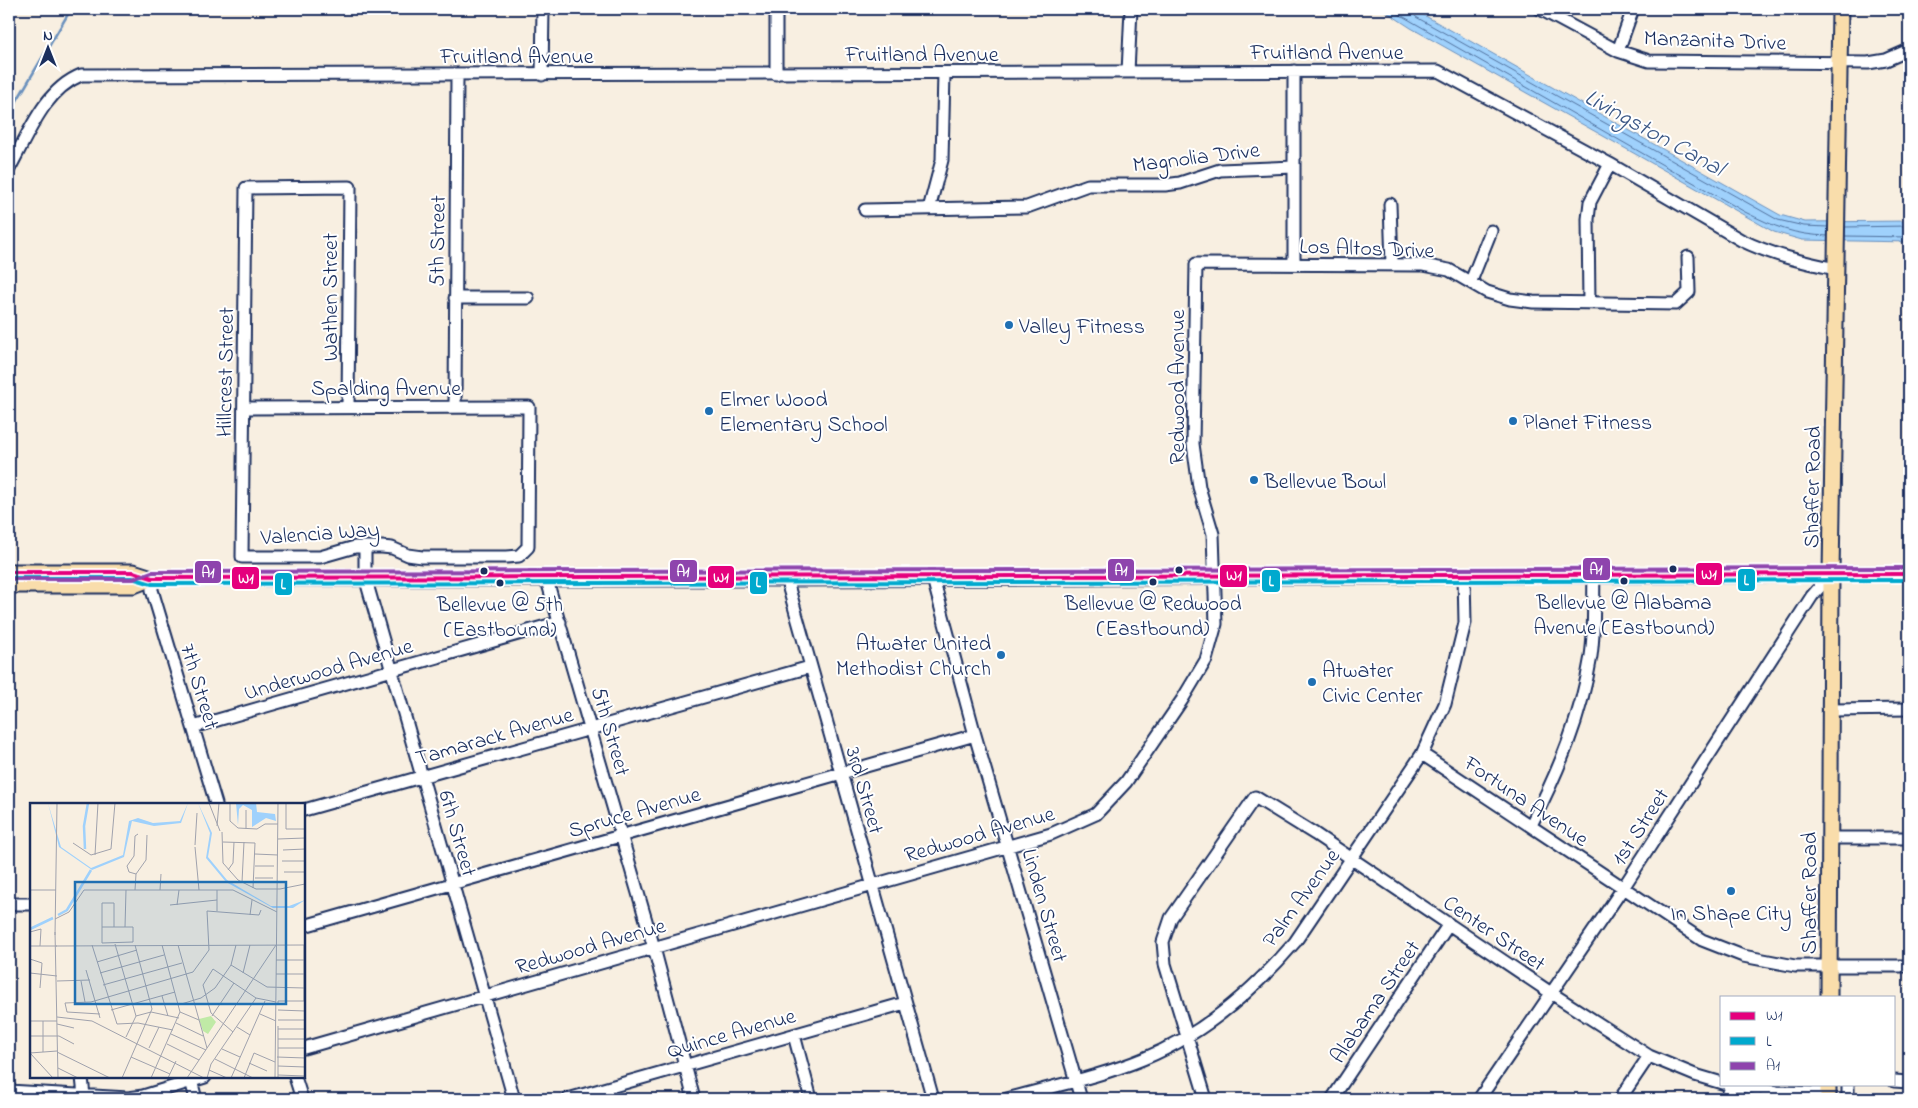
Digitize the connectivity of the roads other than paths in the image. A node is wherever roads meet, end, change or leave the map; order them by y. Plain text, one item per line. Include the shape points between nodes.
1 (543, 9) edge
2 (776, 9) edge
3 (1131, 9) edge
4 (1540, 9) edge
5 (1633, 9) edge
6 (1840, 9) edge
7 (1909, 50) edge
8 (1618, 51) junction
9 (1839, 62) junction
10 (1294, 71) junction
11 (1128, 72) junction
12 (944, 73) junction
13 (776, 74) junction
14 (457, 75) junction
15 (542, 75) junction
16 (1610, 164) junction
17 (1294, 167) junction
18 (9, 169) edge
19 (350, 187) joint
20 (1390, 204) dead end
21 (929, 209) junction
22 (866, 210) dead end
23 (1491, 231) dead end
24 (1688, 257) dead end
25 (1196, 264) joint
26 (1294, 264) junction
27 (1392, 264) junction
28 (1836, 269) junction
29 (1471, 281) junction
30 (455, 298) junction
31 (528, 298) dead end
32 (1589, 302) junction
33 (348, 407) junction
34 (455, 407) junction
35 (244, 408) junction
36 (365, 546) junction
37 (519, 556) joint
38 (242, 557) joint
39 (9, 572) edge
40 (1831, 574) junction
41 (1909, 574) edge
42 (1464, 575) junction
43 (1594, 575) junction
44 (1214, 576) junction
45 (365, 577) junction
46 (546, 577) junction
47 (935, 577) junction
48 (152, 578) junction
49 (786, 578) junction
50 (9, 586) edge
51 (560, 622) junction
52 (810, 667) junction
53 (392, 670) junction
54 (1909, 709) edge
55 (1830, 710) junction
56 (192, 727) junction
57 (590, 728) junction
58 (975, 735) junction
59 (1422, 754) junction
60 (840, 773) junction
61 (422, 776) junction
62 (216, 803) edge
63 (305, 810) edge
64 (1531, 825) junction
65 (621, 836) junction
66 (1830, 838) junction
67 (1909, 838) edge
68 (1007, 846) junction
69 (1352, 860) junction
70 (452, 883) junction
71 (872, 885) junction
72 (1622, 888) junction
73 (9, 904) edge
74 (30, 904) edge
75 (1449, 924) junction
76 (305, 926) edge
77 (654, 948) junction
78 (1829, 966) junction
79 (1909, 966) edge
80 (1551, 993) junction
81 (485, 995) junction
82 (1829, 996) edge
83 (906, 1003) junction
84 (794, 1035) junction
85 (1188, 1036) junction
86 (305, 1048) edge
87 (1649, 1056) junction
88 (687, 1066) junction
89 (82, 1078) edge
90 (296, 1078) edge
91 (190, 1079) edge
92 (1076, 1080) junction
93 (1896, 1081) edge
94 (1720, 1082) edge
95 (1909, 1082) edge
96 (1727, 1086) edge
97 (1742, 1086) edge
98 (1848, 1086) edge
99 (9, 1091) edge
100 (1828, 1092) edge
101 (84, 1096) junction
102 (196, 1099) edge
103 (302, 1099) edge
104 (514, 1099) edge
105 (568, 1099) edge
106 (694, 1099) edge
107 (811, 1099) edge
108 (933, 1099) edge
109 (1008, 1099) edge
110 (1081, 1099) edge
111 (1206, 1099) edge
112 (1332, 1099) edge
113 (1479, 1099) edge
114 (1620, 1099) edge
115 (1726, 1099) edge
116 (1848, 1099) edge

1 - 15 street
2 - 13 street
3 - 11 street
4 - 8 street, Manzanita Drive
5 - 8 street
6 - 9 main road, Shaffer Road
7 - 9 street, Manzanita Drive via 1886,60
8 - 9 street, Manzanita Drive via 1649,61
9 - 28 main road, Shaffer Road
10 - 11 street, Fruitland Avenue
10 - 16 street, Fruitland Avenue via 1438,71
10 - 17 street
11 - 12 street, Fruitland Avenue
12 - 13 street, Fruitland Avenue
12 - 21 street via 942,160
13 - 15 street, Fruitland Avenue
14 - 15 street, Fruitland Avenue
14 - 18 street, Fruitland Avenue via 81,75 52,94
14 - 30 street, 5th Street
16 - 28 street, Fruitland Avenue via 1762,250
16 - 32 street via 1590,202
17 - 21 street, Magnolia Drive via 1220,170 1165,185 1088,185 1027,207
17 - 26 street
19 - 33 street, Wathen Street
19 - 35 street, Hillcrest Street via 246,188
20 - 27 street
21 - 22 street, Magnolia Drive
23 - 29 street
24 - 32 street, Los Altos Drive via 1688,292 1676,304
25 - 26 street, Los Altos Drive
25 - 44 street, Redwood Avenue via 1193,444 1199,487 1213,534
26 - 27 street, Los Altos Drive
27 - 29 street, Los Altos Drive via 1449,270
28 - 40 main road, Shaffer Road
29 - 32 street, Los Altos Drive via 1487,292 1510,299
30 - 31 street
30 - 34 street, 5th Street
33 - 34 street, Spalding Avenue
33 - 35 street, Spalding Avenue
34 - 37 street, Spalding Avenue via 529,407 528,547
35 - 38 street, Hillcrest Street
36 - 37 street, Valencia Way via 392,548 422,557
36 - 38 street, Valencia Way via 320,557
36 - 45 street, 6th Street
39 - 48 main road via 133,572
40 - 41 main road
40 - 43 main road
40 - 55 main road, Shaffer Road
40 - 72 street, 1st Street via 1812,596
42 - 43 main road
42 - 44 main road
42 - 59 street, Palm Avenue via 1465,623 1459,654 1445,704
43 - 64 street via 1591,654 1576,721 1557,774
44 - 47 main road
44 - 68 street, Redwood Avenue via 1216,624 1206,660 1126,782 1096,814 1051,834
45 - 46 main road
45 - 48 main road
45 - 53 street, 6th Street
46 - 49 main road
46 - 51 street, 5th Street
47 - 49 main road
47 - 58 street, Linden Street
48 - 50 main road via 134,586
48 - 56 street, 7th Street via 152,590
49 - 52 street, 3rd Street
51 - 53 street, Underwood Avenue
51 - 57 street, 5th Street
52 - 57 street, Tamarack Avenue
52 - 60 street, 3rd Street
53 - 56 street, Underwood Avenue
53 - 61 street, 6th Street
54 - 55 street
55 - 66 main road, Shaffer Road
56 - 62 street, 7th Street
57 - 61 street, Tamarack Avenue
57 - 65 street, 5th Street
58 - 60 street, Spruce Avenue
58 - 68 street, Linden Street
59 - 64 street, Fortuna Avenue
59 - 69 street, Palm Avenue
60 - 65 street, Spruce Avenue
60 - 71 street, 3rd Street
61 - 63 street, Tamarack Avenue
61 - 70 street, 6th Street
64 - 72 street, Fortuna Avenue
65 - 70 street, Spruce Avenue
65 - 77 street, 5th Street
66 - 67 street
66 - 78 main road, Shaffer Road
68 - 71 street, Redwood Avenue
68 - 92 street, Linden Street
69 - 75 street, Center Street
69 - 85 street, Palm Avenue via 1295,942 1270,970 1244,995
69 - 85 street, Center Street via 1255,796 1172,918 1163,942 1165,964
70 - 76 street, Spruce Avenue
70 - 81 street, 6th Street
71 - 77 street, Redwood Avenue
71 - 83 street, 3rd Street
72 - 78 street, Fortuna Avenue via 1702,940 1735,952 1796,966
72 - 80 street, 1st Street
73 - 74 street
75 - 80 street, Center Street
75 - 112 street, Alabama Street
77 - 81 street, Redwood Avenue
77 - 88 street, 5th Street
78 - 79 street, Fortuna Avenue
78 - 82 main road, Shaffer Road
80 - 87 street, Center Street
80 - 113 street, 1st Street
81 - 86 street, Redwood Avenue
81 - 104 street, 6th Street
83 - 84 street, Quince Avenue
83 - 108 street, 3rd Street
84 - 88 street, Quince Avenue
84 - 107 street
85 - 92 street, Palm Avenue via 1142,1060
85 - 111 street
87 - 94 street, Center Street
87 - 114 street
88 - 105 street, Quince Avenue
88 - 106 street, 5th Street
89 - 101 street
90 - 103 street
91 - 101 street via 128,1098
91 - 102 street
92 - 109 street, Palm Avenue
92 - 110 street, Linden Street
93 - 95 street
96 - 115 street
97 - 100 street, Center Street via 1801,1094
98 - 116 street
99 - 101 street

